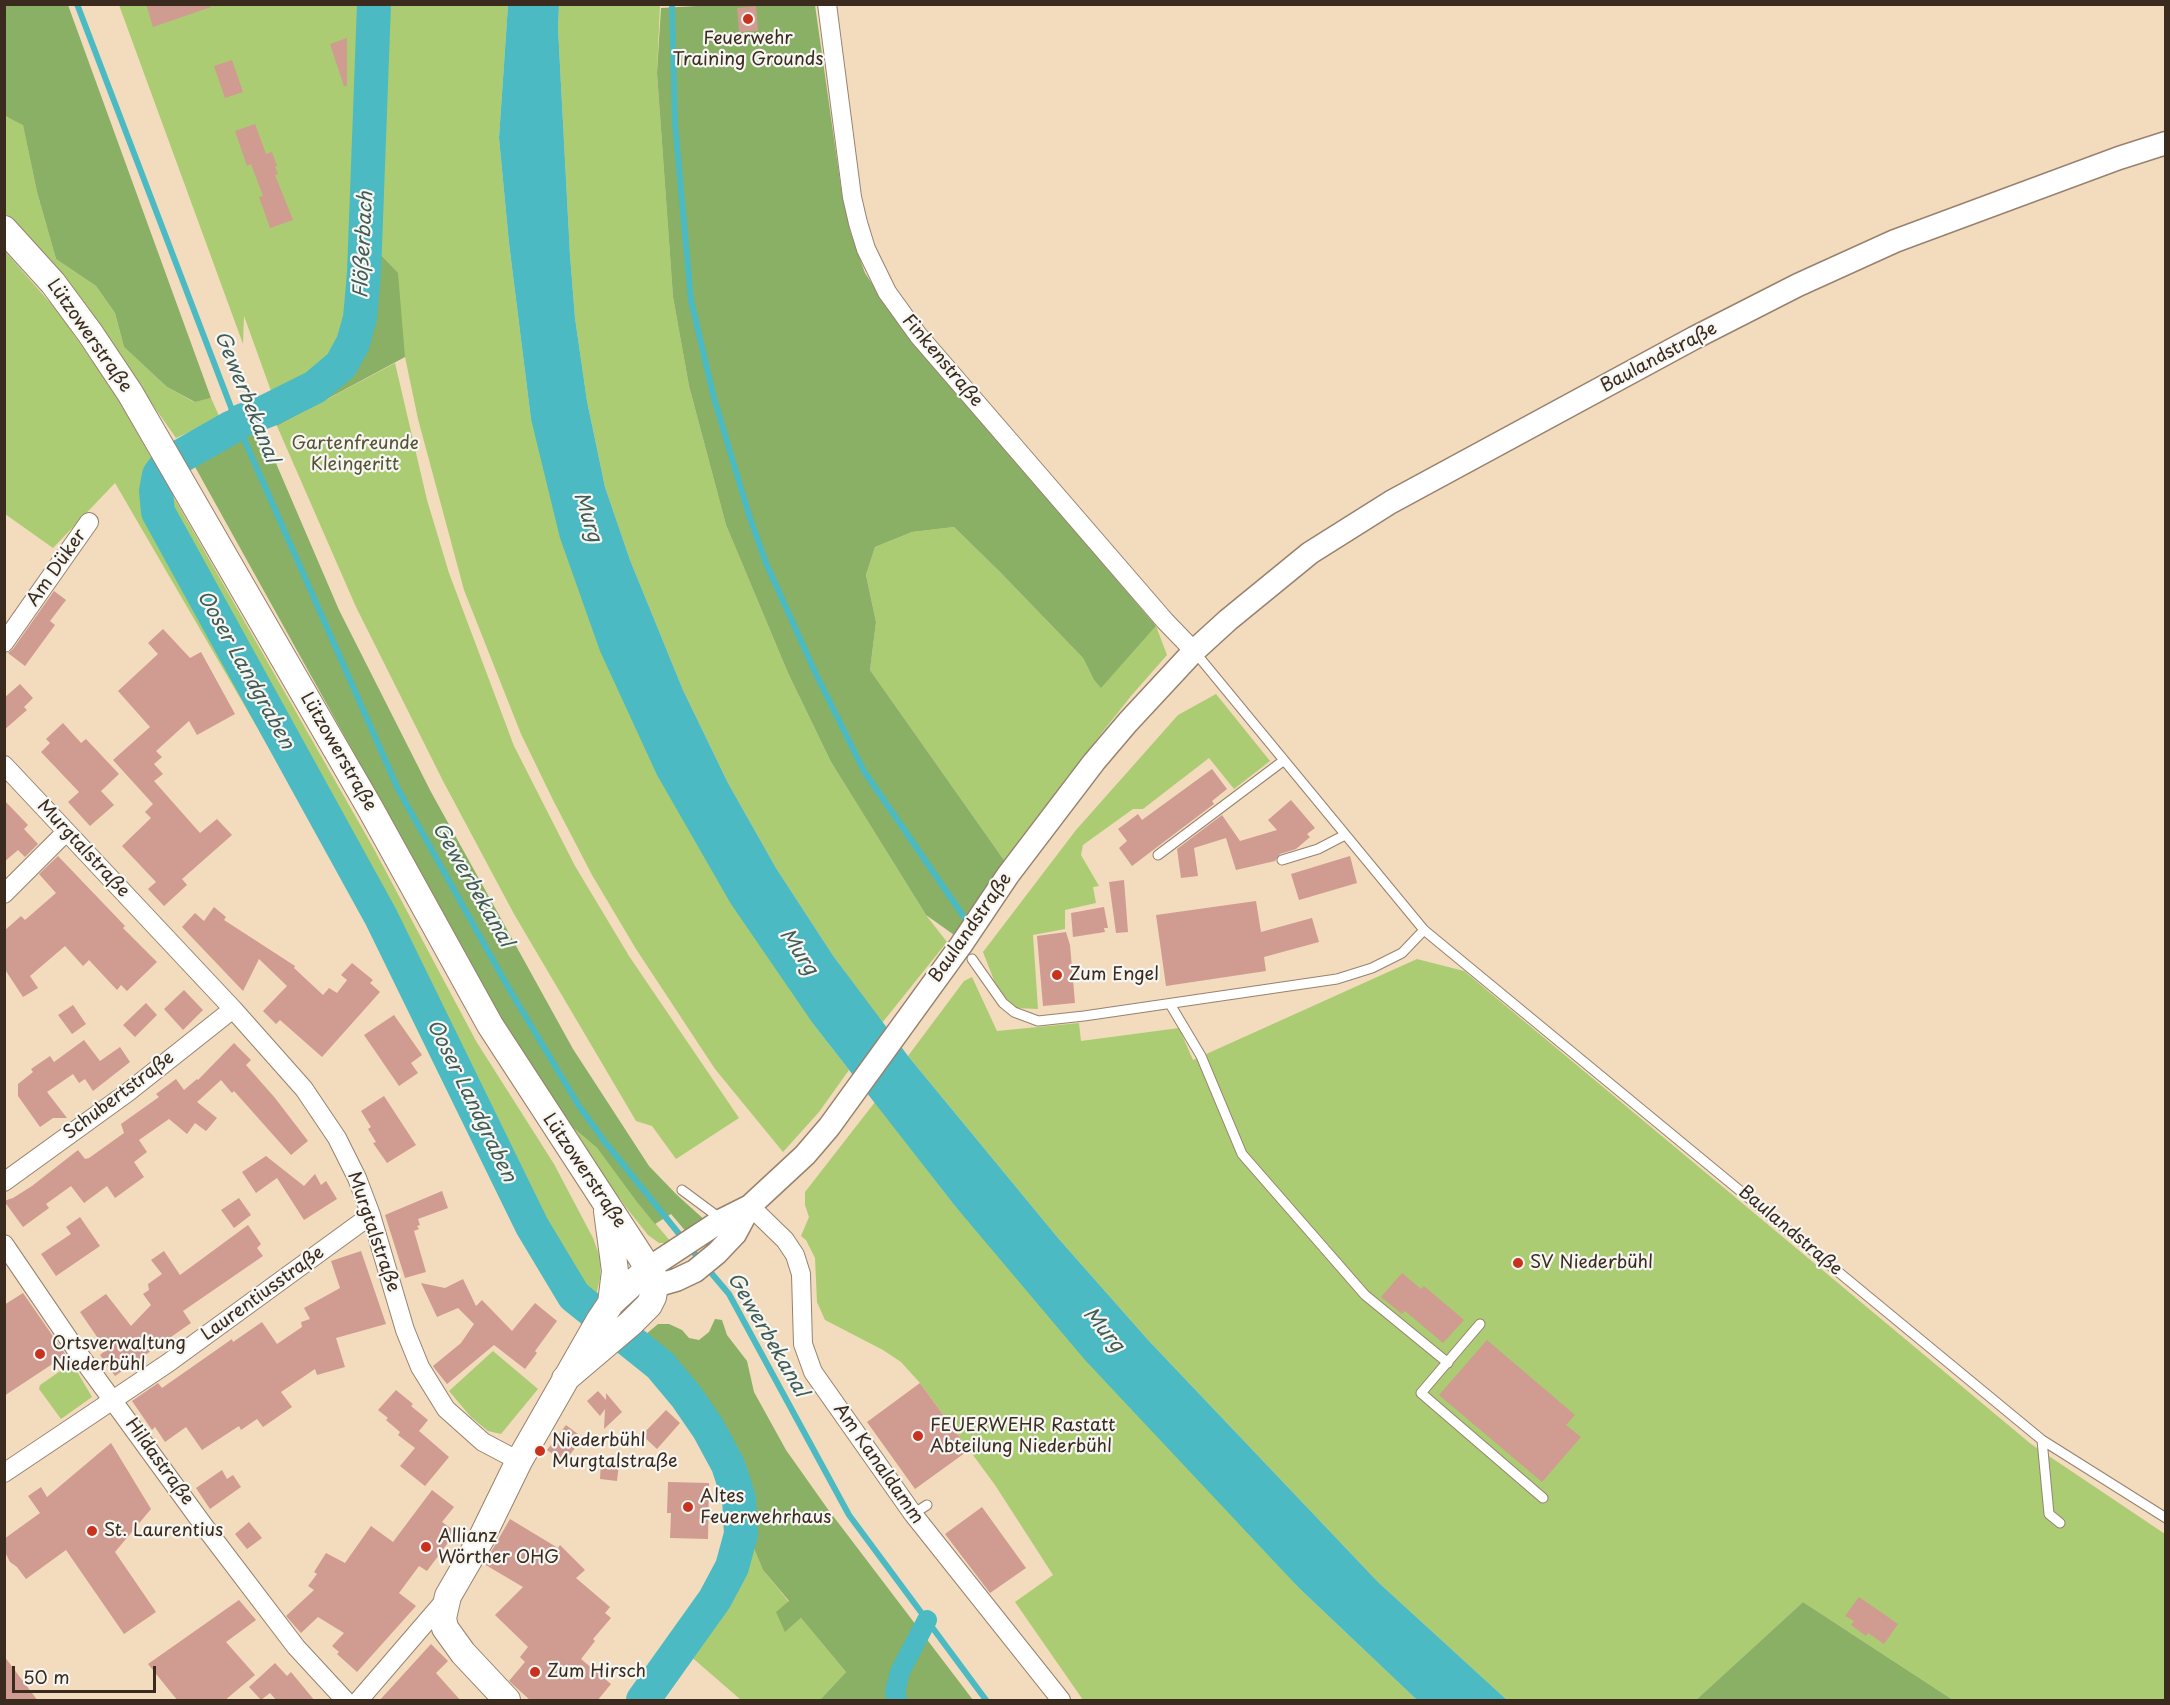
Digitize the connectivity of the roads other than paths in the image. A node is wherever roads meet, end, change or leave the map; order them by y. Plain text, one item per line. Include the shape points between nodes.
1 (827, 4) edge
2 (2166, 143) edge
3 (4, 229) edge
4 (89, 522) dead end
5 (4, 643) edge
6 (1194, 651) junction
7 (1283, 761) junction
8 (4, 765) edge
9 (66, 832) junction
10 (1345, 835) junction
11 (1158, 855) dead end
12 (1282, 860) dead end
13 (4, 894) edge
14 (1424, 930) junction
15 (961, 959) junction
16 (1170, 1004) junction
17 (233, 1009) junction
18 (4, 1182) edge
19 (682, 1190) dead end
20 (606, 1203) junction
21 (750, 1206) junction
22 (371, 1215) junction
23 (720, 1228) junction
24 (4, 1244) edge
25 (652, 1277) junction
26 (607, 1322) junction
27 (1480, 1324) dead end
28 (1448, 1363) junction
29 (113, 1399) junction
30 (2042, 1440) junction
31 (519, 1461) junction
32 (4, 1473) edge
33 (1543, 1498) dead end
34 (2166, 1518) edge
35 (2061, 1523) dead end
36 (448, 1596) junction
37 (345, 1701) edge
38 (359, 1701) edge
39 (507, 1701) edge
40 (1061, 1701) edge

1 - 6 street, Finkenstraße via 852,197 866,249 887,292 926,344
2 - 6 street, Baulandstraße via 1894,241 1694,338 1391,502 1310,553
3 - 20 main road, Lützowerstraße via 53,283 130,393 370,808 490,1025
4 - 5 street, Am Düker
6 - 7 lane, Baulandstraße
6 - 15 street, Baulandstraße via 1094,762 1008,875
7 - 10 lane, Baulandstraße
7 - 11 lane
8 - 9 street, Murgtalstraße
9 - 13 street
9 - 17 street, Murgtalstraße
10 - 12 lane via 1318,849
10 - 14 lane, Baulandstraße
14 - 16 lane via 1402,953 1337,979
14 - 30 lane, Baulandstraße
15 - 16 lane via 1014,1012 1038,1021
15 - 21 street, Baulandstraße via 805,1155
16 - 28 lane via 1201,1056 1242,1154 1365,1295
17 - 18 street, Schubertstraße
17 - 22 street, Murgtalstraße via 304,1089 337,1138
19 - 23 lane
20 - 25 main road, Lützowerstraße
20 - 26 main road via 615,1271
21 - 23 street, Baulandstraße
21 - 40 street, Am Kanaldamm via 795,1255 801,1274 803,1344 813,1372
22 - 29 street, Laurentiusstraße
22 - 31 street, Murgtalstraße via 420,1367 446,1409 483,1442
23 - 25 street, Baulandstraße via 679,1248
23 - 25 street, Baulandstraße via 717,1253 694,1271 676,1280
24 - 29 street, Hildastraße
25 - 26 main road, Baulandstraße
25 - 26 main road, Baulandstraße via 653,1297 631,1323
26 - 31 main road, Baulandstraße via 566,1379
27 - 28 lane
28 - 33 lane via 1421,1393
29 - 32 street, Laurentiusstraße
29 - 37 street, Hildastraße via 296,1647
30 - 34 lane, Baulandstraße
30 - 35 lane via 2049,1514
31 - 36 main road
36 - 38 street
36 - 39 main road via 445,1628

